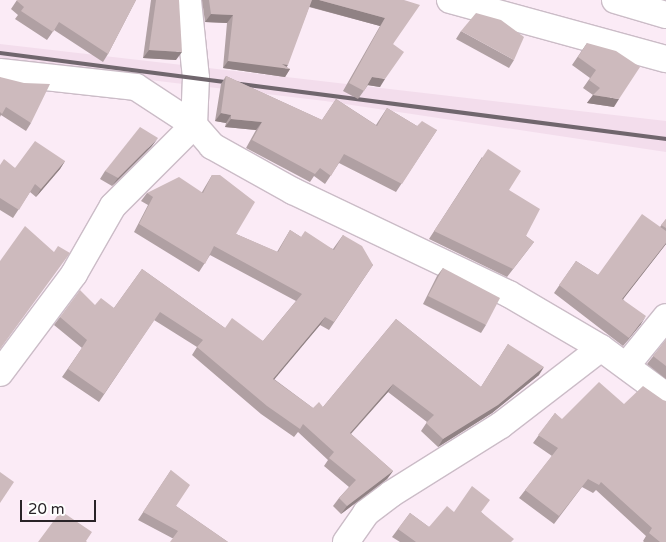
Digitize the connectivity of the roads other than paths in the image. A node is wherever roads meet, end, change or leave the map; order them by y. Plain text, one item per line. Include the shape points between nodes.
1 (188, 0) edge
2 (450, 0) edge
3 (615, 0) edge
4 (666, 16) edge
5 (666, 59) edge
6 (0, 72) edge
7 (194, 125) junction
8 (666, 317) edge
9 (601, 348) junction
10 (626, 366) junction
11 (0, 373) edge
12 (666, 396) edge
13 (346, 542) edge

1 - 7 street via 196,78
2 - 5 street
3 - 4 street
6 - 7 street via 136,87
7 - 9 street via 212,146 292,191 509,294
7 - 11 street via 113,206 74,274
8 - 10 street
9 - 10 street
9 - 13 street via 501,425 366,513
10 - 12 street

